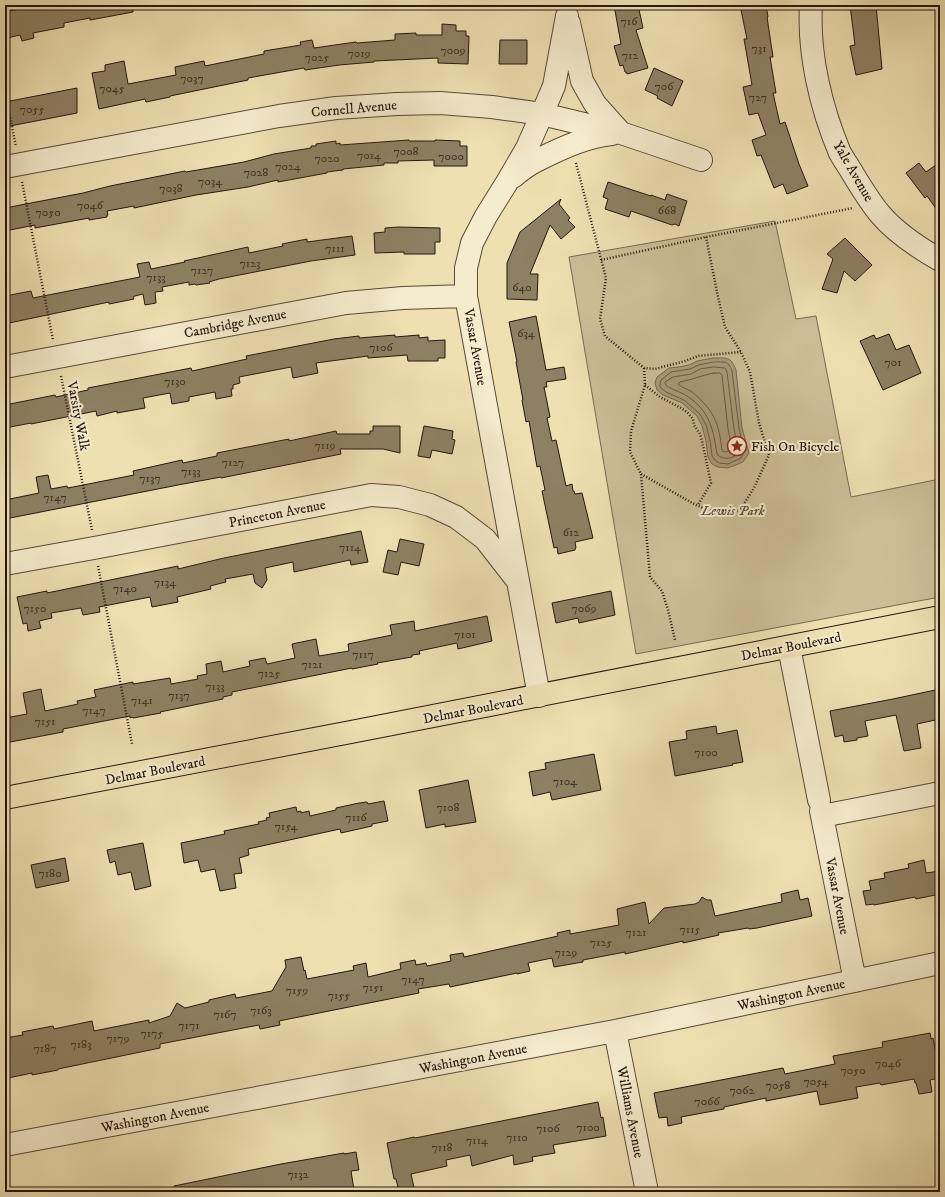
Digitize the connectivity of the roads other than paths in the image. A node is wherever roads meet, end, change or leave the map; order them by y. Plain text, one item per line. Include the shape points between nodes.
1 (811, 5) edge
2 (566, 11) edge
3 (542, 114) junction
4 (621, 133) junction
5 (701, 160) dead end
6 (12, 166) edge
7 (509, 179) junction
8 (940, 260) edge
9 (466, 296) junction
10 (5, 367) edge
11 (5, 564) edge
12 (519, 583) junction
13 (940, 617) edge
14 (789, 647) junction
15 (539, 696) junction
16 (940, 793) edge
17 (5, 798) edge
18 (821, 809) junction
19 (940, 963) edge
20 (855, 981) junction
21 (615, 1031) junction
22 (5, 1145) edge
23 (647, 1192) edge

1 - 8 street, Yale Avenue via 814,63 826,117 841,154 880,214 903,236
2 - 3 street, Vassar Avenue via 554,86
2 - 4 street via 582,81 595,104
3 - 4 street, Cornell Avenue
3 - 6 street, Cornell Avenue via 440,103 336,108 279,116
3 - 7 street, Vassar Avenue via 527,148
4 - 5 street, Cornell Avenue
4 - 7 street via 586,139 535,161
7 - 9 street, Vassar Avenue via 472,243 466,268
9 - 10 street, Cambridge Avenue via 346,302
9 - 12 street, Vassar Avenue
11 - 12 street, Princeton Avenue via 370,495 399,497 430,505 456,517 486,539
12 - 15 street, Vassar Avenue
13 - 14 main road, Delmar Boulevard
14 - 15 main road, Delmar Boulevard
14 - 18 street, Vassar Avenue
15 - 17 main road, Delmar Boulevard
16 - 18 street
18 - 20 street, Vassar Avenue
19 - 20 street, Washington Avenue
20 - 21 street, Washington Avenue
21 - 22 street, Washington Avenue
21 - 23 street, Williams Avenue

